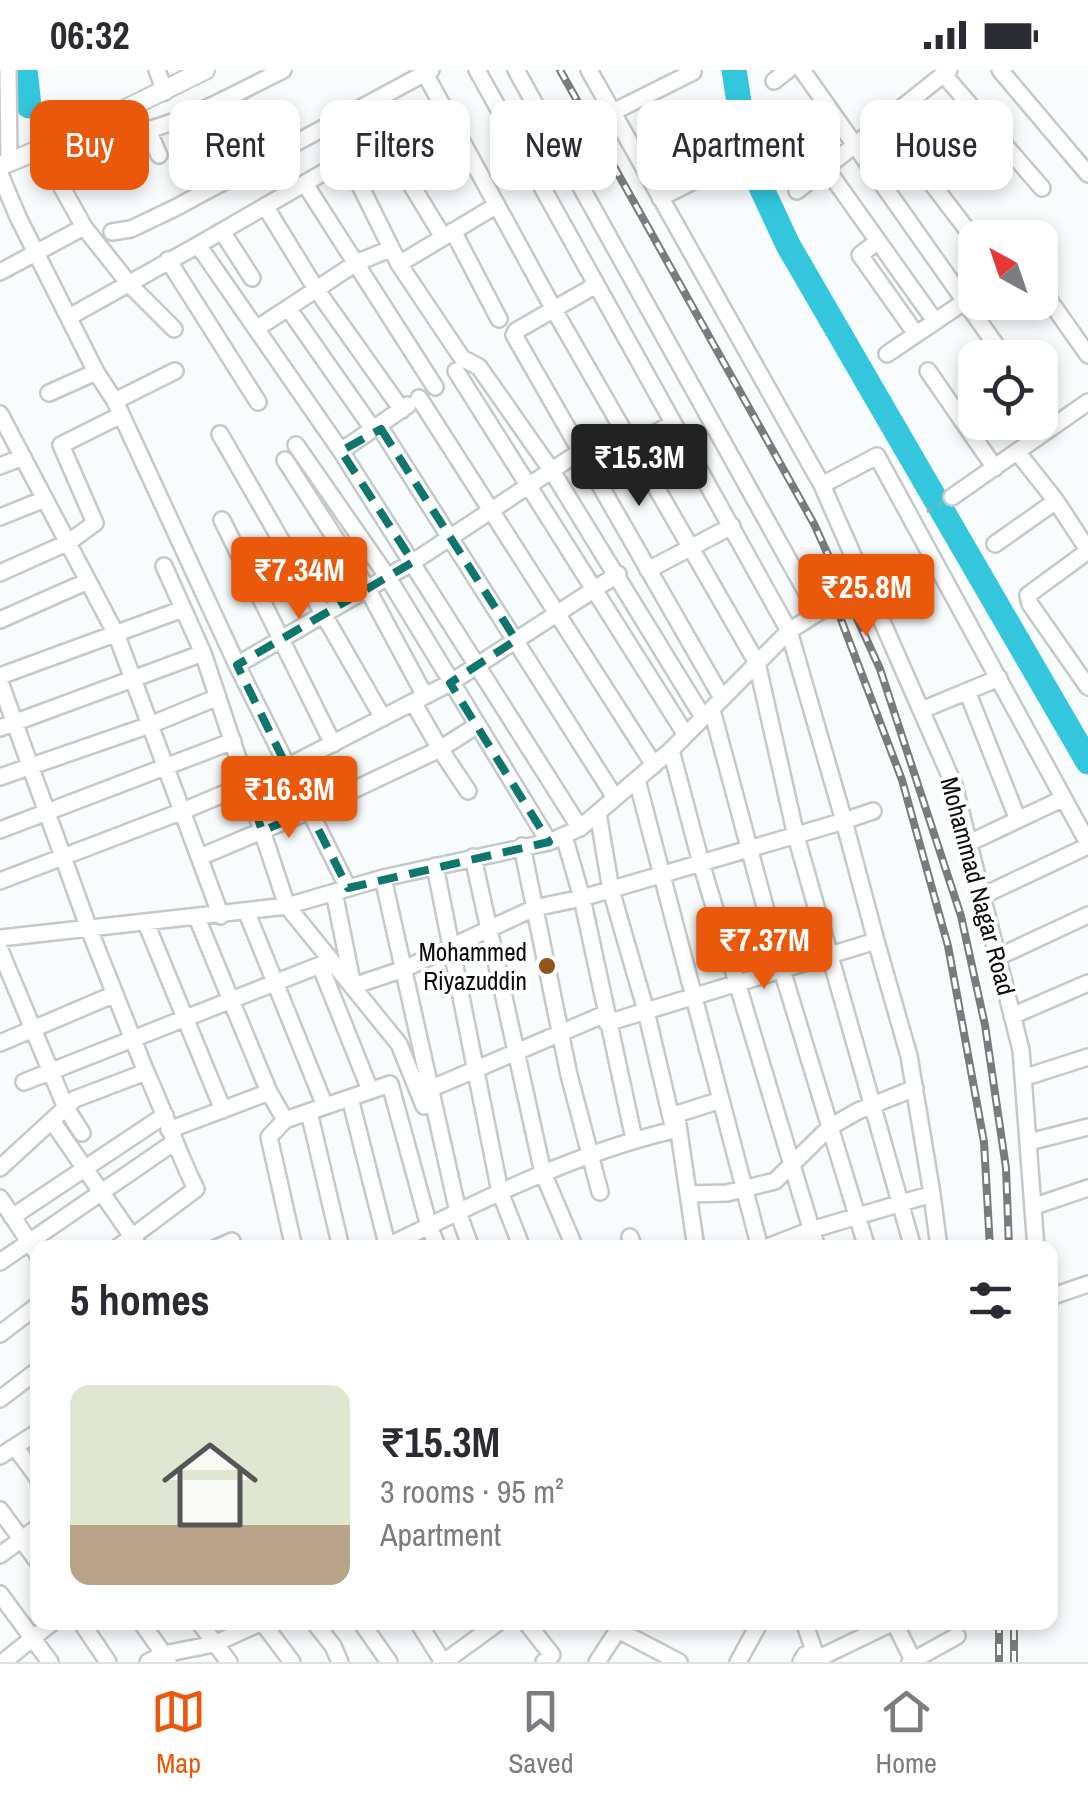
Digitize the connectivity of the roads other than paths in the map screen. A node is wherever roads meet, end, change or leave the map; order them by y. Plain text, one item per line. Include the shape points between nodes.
1 (158, 70) edge
2 (205, 70) edge
3 (283, 70) edge
4 (477, 70) edge
5 (516, 70) edge
6 (589, 70) edge
7 (788, 70) edge
8 (802, 70) edge
9 (1000, 70) edge
10 (427, 71) edge
11 (693, 72) edge
12 (947, 72) edge
13 (5, 81) edge
14 (774, 82) dead end
15 (165, 92) junction
16 (148, 100) edge
17 (440, 100) edge
18 (606, 100) edge
19 (910, 100) edge
20 (617, 110) edge
21 (617, 119) edge
22 (149, 130) edge
23 (149, 132) edge
24 (860, 140) edge
25 (300, 141) edge
26 (856, 143) junction
27 (635, 151) joint
28 (30, 153) edge
29 (158, 155) dead end
30 (470, 156) edge
31 (840, 156) edge
32 (3, 167) edge
33 (1088, 174) edge
34 (320, 176) edge
35 (305, 184) junction
36 (840, 188) edge
37 (1042, 188) dead end
38 (63, 190) edge
39 (209, 190) edge
40 (362, 190) edge
41 (418, 190) edge
42 (676, 190) edge
43 (937, 190) edge
44 (660, 198) junction
45 (264, 206) junction
46 (497, 206) junction
47 (18, 217) junction
48 (960, 220) edge
49 (0, 226) edge
50 (84, 227) junction
51 (112, 232) dead end
52 (223, 233) junction
53 (448, 234) junction
54 (878, 242) junction
55 (198, 245) junction
56 (390, 249) junction
57 (36, 250) junction
58 (168, 260) junction
59 (356, 263) junction
60 (399, 264) junction
61 (0, 272) edge
62 (252, 278) dead end
63 (596, 285) junction
64 (130, 286) junction
65 (958, 287) edge
66 (316, 289) junction
67 (958, 306) edge
68 (288, 308) junction
69 (553, 308) junction
70 (1058, 312) edge
71 (69, 317) junction
72 (500, 318) dead end
73 (935, 321) junction
74 (174, 329) dead end
75 (256, 329) junction
76 (916, 334) junction
77 (887, 354) dead end
78 (1088, 354) edge
79 (462, 366) junction
80 (175, 370) dead end
81 (928, 371) dead end
82 (96, 372) junction
83 (434, 386) junction
84 (49, 393) dead end
85 (419, 398) junction
86 (258, 402) dead end
87 (1088, 402) edge
88 (118, 408) junction
89 (402, 410) junction
90 (1, 416) edge
91 (673, 423) junction
92 (1058, 423) edge
93 (376, 427) junction
94 (220, 434) dead end
95 (1035, 440) edge
96 (296, 445) dead end
97 (633, 447) junction
98 (341, 451) junction
99 (580, 451) junction
100 (1018, 453) junction
101 (23, 456) junction
102 (286, 460) dead end
103 (0, 466) edge
104 (995, 468) junction
105 (591, 470) junction
106 (552, 471) junction
107 (531, 486) junction
108 (822, 486) junction
109 (952, 497) road end
110 (45, 499) junction
111 (1056, 501) junction
112 (493, 511) junction
113 (0, 517) edge
114 (222, 520) dead end
115 (732, 526) junction
116 (450, 537) junction
117 (69, 542) junction
118 (995, 544) dead end
119 (689, 549) junction
120 (1088, 550) edge
121 (413, 562) junction
122 (164, 566) dead end
123 (648, 570) junction
124 (0, 574) edge
125 (618, 574) junction
126 (387, 576) junction
127 (88, 581) junction
128 (367, 588) junction
129 (594, 590) junction
130 (835, 602) dead end
131 (184, 609) junction
132 (818, 613) junction
133 (324, 614) junction
134 (557, 614) junction
135 (0, 620) edge
136 (790, 631) junction
137 (117, 636) junction
138 (282, 638) junction
139 (516, 640) junction
140 (203, 653) junction
141 (237, 664) junction
142 (757, 664) junction
143 (476, 667) junction
144 (1000, 678) junction
145 (0, 679) edge
146 (133, 680) junction
147 (450, 682) junction
148 (1088, 687) edge
149 (966, 691) junction
150 (218, 696) junction
151 (419, 699) junction
152 (712, 708) junction
153 (922, 710) junction
154 (382, 718) junction
155 (7, 725) edge
156 (150, 725) junction
157 (476, 726) junction
158 (686, 735) junction
159 (233, 740) junction
160 (333, 744) junction
161 (440, 749) junction
162 (671, 750) junction
163 (165, 764) junction
164 (654, 765) junction
165 (30, 767) junction
166 (288, 767) junction
167 (0, 777) edge
168 (637, 780) junction
169 (247, 785) junction
170 (468, 791) dead end
171 (614, 796) junction
172 (1062, 799) junction
173 (308, 811) junction
174 (873, 811) dead end
175 (47, 812) junction
176 (182, 812) junction
177 (598, 813) junction
178 (1018, 820) junction
179 (844, 821) junction
180 (580, 828) junction
181 (0, 830) edge
182 (262, 831) junction
183 (796, 836) junction
184 (556, 839) junction
185 (969, 842) junction
186 (1088, 844) edge
187 (522, 846) junction
188 (750, 849) junction
189 (200, 856) junction
190 (63, 857) junction
191 (473, 857) junction
192 (701, 863) junction
193 (436, 866) junction
194 (663, 874) junction
195 (384, 878) junction
196 (0, 880) edge
197 (341, 890) junction
198 (611, 890) junction
199 (982, 896) junction
200 (582, 898) junction
201 (287, 906) junction
202 (534, 908) junction
203 (247, 913) junction
204 (1088, 915) edge
205 (222, 916) junction
206 (197, 918) junction
207 (146, 923) junction
208 (89, 930) junction
209 (489, 931) junction
210 (0, 938) edge
211 (876, 941) junction
212 (451, 945) junction
213 (0, 950) edge
214 (828, 956) junction
215 (998, 957) junction
216 (404, 969) junction
217 (782, 970) junction
218 (276, 982) junction
219 (738, 983) junction
220 (1088, 983) edge
221 (353, 986) junction
222 (115, 994) junction
223 (692, 997) junction
224 (232, 999) junction
225 (646, 1011) junction
226 (1012, 1016) junction
227 (184, 1018) junction
228 (606, 1019) junction
229 (32, 1030) junction
230 (560, 1032) junction
231 (134, 1039) junction
232 (0, 1043) edge
233 (516, 1050) junction
234 (1088, 1057) edge
235 (475, 1068) junction
236 (50, 1072) junction
237 (146, 1072) junction
238 (1024, 1078) junction
239 (24, 1082) dead end
240 (915, 1088) junction
241 (370, 1090) junction
242 (430, 1090) junction
243 (268, 1092) junction
244 (350, 1098) junction
245 (721, 1100) junction
246 (424, 1106) dead end
247 (874, 1106) junction
248 (66, 1108) junction
249 (317, 1109) junction
250 (223, 1110) junction
251 (285, 1120) junction
252 (52, 1121) junction
253 (676, 1122) junction
254 (830, 1127) junction
255 (1088, 1127) edge
256 (169, 1129) junction
257 (82, 1133) dead end
258 (634, 1139) junction
259 (1030, 1142) junction
260 (588, 1155) junction
261 (0, 1168) edge
262 (791, 1168) junction
263 (84, 1169) junction
264 (543, 1173) junction
265 (744, 1188) junction
266 (1088, 1188) edge
267 (101, 1192) junction
268 (500, 1192) junction
269 (600, 1192) dead end
270 (688, 1194) junction
271 (932, 1194) junction
272 (0, 1198) edge
273 (902, 1204) junction
274 (1034, 1206) junction
275 (458, 1212) junction
276 (12, 1217) junction
277 (857, 1217) junction
278 (429, 1226) junction
279 (811, 1230) junction
280 (44, 1240) edge
281 (135, 1240) edge
282 (138, 1240) edge
283 (292, 1240) edge
284 (340, 1240) edge
285 (384, 1240) edge
286 (400, 1240) edge
287 (435, 1240) edge
288 (468, 1240) edge
289 (519, 1240) edge
290 (572, 1240) edge
291 (695, 1240) edge
292 (760, 1240) edge
293 (784, 1240) edge
294 (814, 1240) edge
295 (864, 1240) edge
296 (911, 1240) edge
297 (938, 1240) edge
298 (1036, 1240) edge
299 (30, 1244) edge
300 (30, 1250) edge
301 (0, 1262) edge
302 (1088, 1284) edge
303 (1058, 1294) edge
304 (30, 1311) edge
305 (0, 1334) edge
306 (30, 1376) edge
307 (0, 1399) edge
308 (30, 1437) edge
309 (15, 1447) junction
310 (0, 1456) edge
311 (30, 1467) edge
312 (0, 1510) edge
313 (30, 1533) edge
314 (21, 1539) junction
315 (30, 1551) edge
316 (0, 1555) edge
317 (0, 1594) edge
318 (44, 1630) edge
319 (86, 1630) edge
320 (145, 1630) edge
321 (204, 1630) edge
322 (245, 1630) edge
323 (268, 1630) edge
324 (320, 1630) edge
325 (367, 1630) edge
326 (424, 1630) edge
327 (479, 1630) edge
328 (532, 1630) edge
329 (756, 1630) edge
330 (805, 1630) edge
331 (877, 1630) edge
332 (898, 1630) edge
333 (957, 1636) dead end
334 (34, 1638) junction
335 (214, 1644) junction
336 (161, 1659) edge
337 (447, 1661) edge
338 (809, 1661) edge
339 (912, 1661) edge
340 (3, 1662) edge
341 (50, 1662) edge
342 (108, 1662) edge
343 (229, 1662) edge
344 (292, 1662) edge
345 (340, 1662) edge
346 (389, 1662) edge
347 (544, 1662) edge
348 (597, 1662) edge
349 (679, 1662) edge
350 (738, 1662) edge

1 - 15 street
2 - 15 main road
3 - 22 street
4 - 63 street
5 - 132 street
6 - 18 street, Mohammad Nagar Road
7 - 14 street
8 - 26 street
9 - 33 street
10 - 17 street
10 - 25 street
11 - 20 street
12 - 19 street
12 - 37 street
13 - 32 street
15 - 16 main road
21 - 27 street, Mohammad Nagar Road
23 - 29 street
24 - 26 street
26 - 31 street
26 - 65 street
27 - 44 street, Mohammad Nagar Road
28 - 32 main road
30 - 46 street
32 - 47 street
34 - 35 street
35 - 45 street
35 - 59 street
36 - 54 street
38 - 50 street
39 - 51 street
40 - 56 street
41 - 53 street
42 - 44 street
43 - 48 street
44 - 108 street, Mohammad Nagar Road
45 - 52 street
45 - 66 street
46 - 53 street
46 - 69 street
47 - 49 street
47 - 57 street
50 - 57 street
50 - 64 street
52 - 55 street
52 - 62 street
53 - 60 street
53 - 72 street
54 - 73 street
54 - 76 street via 860,254
55 - 58 street
55 - 75 street
56 - 59 street
56 - 60 street
57 - 61 street
57 - 71 street
58 - 64 street
58 - 86 street
59 - 66 street
59 - 83 street
60 - 79 street
63 - 69 street
63 - 91 street
64 - 71 street
64 - 74 street
66 - 68 street
66 - 89 street
67 - 73 street
68 - 75 street
68 - 93 street
69 - 97 street
69 - 99 street via 514,333
70 - 78 street
71 - 82 street
73 - 76 street
75 - 98 street
76 - 77 street
79 - 83 street
79 - 106 street via 479,368
79 - 107 street
80 - 88 street
81 - 104 street
82 - 84 street
82 - 88 street
83 - 85 street
85 - 89 street
85 - 112 street
87 - 92 street
88 - 117 street via 61,445 95,523
88 - 141 street
89 - 93 street
90 - 101 street
91 - 97 street
91 - 115 street
93 - 98 street
93 - 116 street
94 - 133 street
95 - 100 street
96 - 126 street
97 - 105 street
97 - 119 street
98 - 121 street
99 - 105 street
99 - 106 street
100 - 104 street
100 - 111 street
101 - 103 street
101 - 110 street
102 - 128 street
104 - 109 street
105 - 123 street
106 - 107 street
106 - 125 street
107 - 112 street
107 - 129 street
108 - 144 street via 877,456 919,517
108 - 153 street, Mohammad Nagar Road
110 - 113 street
110 - 117 street
111 - 118 street
111 - 120 street
112 - 116 street
112 - 134 street
114 - 138 street
115 - 119 street
115 - 136 street
116 - 121 street
116 - 139 street
117 - 124 street
117 - 127 street
119 - 123 street
119 - 142 street
120 - 148 street via 1032,590 1028,600
121 - 126 street
121 - 143 street
122 - 131 street
123 - 152 street
125 - 129 street
125 - 152 street
126 - 128 street
126 - 147 street
127 - 135 street
127 - 137 street
128 - 133 street
128 - 151 street
129 - 134 street
129 - 158 street
130 - 132 street
131 - 137 street
131 - 140 street
132 - 136 street
133 - 138 street
133 - 154 street
134 - 139 street
134 - 164 street
136 - 142 street
136 - 179 street
137 - 145 street
137 - 146 street
138 - 141 street
138 - 160 street
139 - 143 street
139 - 171 street
140 - 146 street
140 - 150 street
141 - 166 street
142 - 152 street
142 - 183 street
143 - 147 street
143 - 180 street
144 - 149 street
144 - 172 street
145 - 155 street
146 - 155 street
146 - 156 street
147 - 151 street
147 - 157 street
149 - 153 street
149 - 178 street
150 - 156 street
150 - 159 street
151 - 154 street
151 - 161 street
152 - 158 street
152 - 188 street
153 - 185 street, Mohammad Nagar Road
154 - 160 street
155 - 165 street
156 - 163 street
156 - 165 street
157 - 161 street
157 - 184 street
158 - 162 street
159 - 163 street
159 - 169 street
160 - 166 street
161 - 170 street
161 - 173 street
162 - 164 street
162 - 192 street
163 - 175 street
163 - 176 street
164 - 168 street
165 - 167 street
165 - 175 street
166 - 169 street
166 - 173 street
168 - 171 street
168 - 194 street
169 - 176 street
169 - 182 street
171 - 177 street
172 - 178 street
172 - 186 street
173 - 182 street
173 - 197 street
174 - 179 street
175 - 181 street
175 - 190 street
176 - 189 street
176 - 190 street
177 - 180 street
177 - 198 street
178 - 185 street
179 - 183 street
179 - 211 street
180 - 184 street
182 - 189 street
182 - 201 street
183 - 188 street
183 - 214 street
184 - 187 street
184 - 200 street
185 - 199 street, Mohammad Nagar Road
186 - 199 street
187 - 191 street
187 - 202 street
188 - 192 street
188 - 217 street
189 - 205 street
190 - 196 street
190 - 208 street
191 - 193 street
191 - 209 street
192 - 194 street
192 - 219 street
193 - 195 street
193 - 212 street
194 - 198 street
194 - 223 street
195 - 197 street
195 - 216 street
197 - 201 street
197 - 221 street
198 - 200 street
198 - 225 street
199 - 215 street, Mohammad Nagar Road
200 - 202 street
200 - 228 street
201 - 203 street
201 - 221 street
202 - 209 street
202 - 230 street
203 - 205 street
203 - 218 street
204 - 215 street
205 - 206 street
206 - 207 street
206 - 224 street
207 - 208 street
207 - 227 street
208 - 210 street
208 - 222 street
209 - 212 street
209 - 233 street
211 - 214 street
211 - 240 street
212 - 216 street
212 - 235 street
213 - 229 street
214 - 217 street
214 - 247 street
215 - 226 street, Mohammad Nagar Road
216 - 221 street
216 - 242 street
217 - 219 street
217 - 254 street
218 - 224 street
218 - 241 street via 320,965
218 - 249 street
219 - 223 street
219 - 262 street
220 - 226 street
221 - 246 street via 399,1044
222 - 229 street
222 - 231 street
223 - 225 street
223 - 245 street
224 - 227 street
224 - 243 street
225 - 228 street
225 - 253 street
226 - 238 street, Mohammad Nagar Road
227 - 231 street
227 - 250 street
228 - 230 street
228 - 258 street
229 - 232 street
229 - 236 street
230 - 233 street
230 - 260 street
231 - 236 street
231 - 237 street
233 - 235 street
233 - 264 street
234 - 238 street
235 - 242 street
235 - 268 street
236 - 239 street
236 - 248 street
237 - 248 street
237 - 256 street
238 - 259 street, Mohammad Nagar Road
240 - 247 street
240 - 271 street
241 - 244 street
241 - 278 street via 390,1084
242 - 275 street
243 - 250 street
243 - 251 street
244 - 249 street
244 - 285 street
245 - 253 street
245 - 265 street
247 - 254 street
247 - 273 street
248 - 252 street
248 - 257 street
249 - 251 street
249 - 284 street
250 - 256 street
251 - 283 street via 269,1137
252 - 261 street
252 - 263 street
253 - 258 street
253 - 270 street
254 - 262 street
254 - 277 street
255 - 259 street
256 - 263 street
256 - 267 street
256 - 282 street via 196,1189
258 - 260 street
259 - 274 street, Mohammad Nagar Road
260 - 264 street
260 - 269 street
262 - 265 street via 775,1181
262 - 279 street
263 - 267 street
263 - 276 street
264 - 268 street
264 - 290 street
265 - 270 street
265 - 292 street
266 - 274 street
267 - 280 street
267 - 281 street
268 - 275 street
268 - 289 street
270 - 291 street
271 - 273 street
271 - 297 street
272 - 276 street
273 - 277 street
273 - 296 street
274 - 298 street, Mohammad Nagar Road
275 - 278 street
275 - 288 street
276 - 299 street
277 - 279 street
277 - 295 street
278 - 286 street
278 - 287 street
279 - 293 street
279 - 294 street
300 - 301 street
302 - 303 street
304 - 305 street
306 - 307 street
308 - 309 street
309 - 310 street
309 - 311 street
312 - 314 street
313 - 314 street
314 - 315 street
314 - 316 street
317 - 334 street
318 - 334 street
319 - 342 street
320 - 336 street
321 - 335 street
322 - 335 street
323 - 344 street
324 - 345 street
325 - 346 street
326 - 337 street
327 - 337 street
328 - 347 street via 552,1655
329 - 350 street
330 - 338 street
331 - 338 street
332 - 339 street
333 - 339 street
334 - 340 street
334 - 341 street
335 - 336 street
335 - 343 street
348 - 349 street via 618,1630

